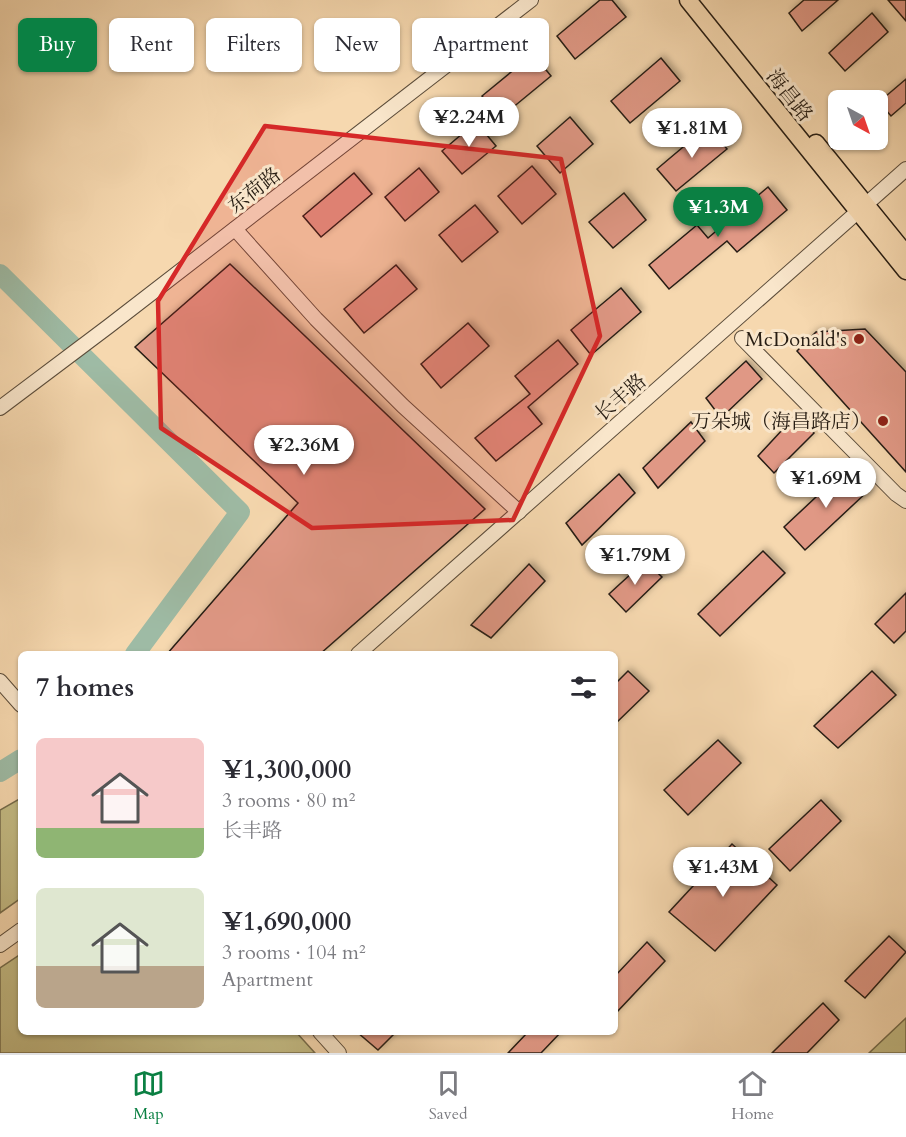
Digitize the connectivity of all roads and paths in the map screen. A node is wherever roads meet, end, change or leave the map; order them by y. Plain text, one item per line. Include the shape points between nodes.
1 (531, 0) edge
2 (688, 0) edge
3 (701, 0) edge
4 (906, 169) edge
5 (862, 209) junction
6 (235, 229) junction
7 (906, 254) edge
8 (906, 272) edge
9 (742, 338) dead end
10 (0, 408) edge
11 (906, 501) edge
12 (519, 512) junction
13 (361, 651) edge
14 (0, 681) edge
15 (18, 702) edge
16 (18, 932) edge
17 (0, 945) edge
18 (323, 1035) edge
19 (339, 1053) edge

1 - 6 street, 东荷路
2 - 5 main road, 海昌路
3 - 5 main road
4 - 5 street, 长丰路
5 - 7 main road
5 - 8 main road, 海昌路
5 - 12 street, 长丰路
6 - 10 street, 东荷路
6 - 12 street via 316,319 403,406
9 - 11 street
12 - 13 street, 长丰路
14 - 15 street
16 - 17 street
18 - 19 street

